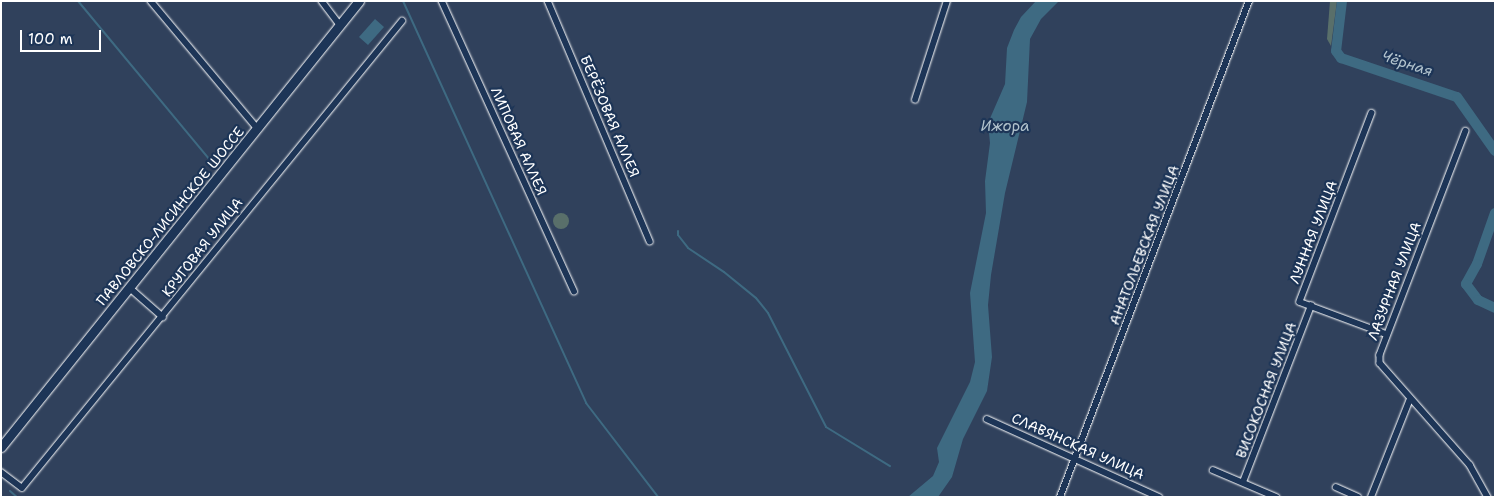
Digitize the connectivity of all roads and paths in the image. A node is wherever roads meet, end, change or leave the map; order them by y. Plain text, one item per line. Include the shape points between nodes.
1 (151, 1) edge
2 (322, 1) edge
3 (359, 1) edge
4 (442, 1) edge
5 (548, 1) edge
6 (947, 1) edge
7 (1250, 1) edge
8 (402, 21) dead end
9 (340, 25) junction
10 (915, 100) dead end
11 (1372, 113) dead end
12 (258, 129) junction
13 (1466, 131) dead end
14 (650, 241) dead end
15 (130, 288) junction
16 (574, 291) dead end
17 (1311, 306) junction
18 (163, 317) junction
19 (1386, 334) junction
20 (1410, 399) junction
21 (987, 419) dead end
22 (1, 447) edge
23 (1076, 459) junction
24 (1213, 470) dead end
25 (1, 472) edge
26 (1244, 482) junction
27 (1336, 487) dead end
28 (1060, 497) edge
29 (1159, 497) edge
30 (1276, 497) edge
31 (1358, 497) edge
32 (1372, 497) edge
33 (1488, 497) edge

1 - 12 street
2 - 9 street
3 - 9 main road, ПАВЛОВСКО-ЛИСИНСКОЕ ШОССЕ
4 - 16 street, ЛИПОВАЯ АЛЛЕЯ
5 - 14 street, БЕРЁЗОВАЯ АЛЛЕЯ
6 - 10 street
7 - 23 street, АНАТОЛЬЕВСКАЯ УЛИЦА
8 - 18 street, КРУГОВАЯ УЛИЦА via 300,143
9 - 12 main road, ПАВЛОВСКО-ЛИСИНСКОЕ ШОССЕ
11 - 17 street, ЛУННАЯ УЛИЦА via 1300,302
12 - 15 main road, ПАВЛОВСКО-ЛИСИНСКОЕ ШОССЕ
13 - 19 street, ЛАЗУРНАЯ УЛИЦА
15 - 18 street
15 - 22 main road, ПАВЛОВСКО-ЛИСИНСКОЕ ШОССЕ
17 - 19 street
17 - 26 street, ВИСОКОСНАЯ УЛИЦА
18 - 25 street, КРУГОВАЯ УЛИЦА via 22,488
19 - 20 street, ЛАЗУРНАЯ УЛИЦА via 1380,363
20 - 32 street
20 - 33 street, ЛАЗУРНАЯ УЛИЦА via 1470,465
21 - 23 street, СЛАВЯНСКАЯ УЛИЦА
23 - 28 street, АНАТОЛЬЕВСКАЯ УЛИЦА
23 - 29 street, СЛАВЯНСКАЯ УЛИЦА
24 - 26 street
26 - 30 street
27 - 31 street

